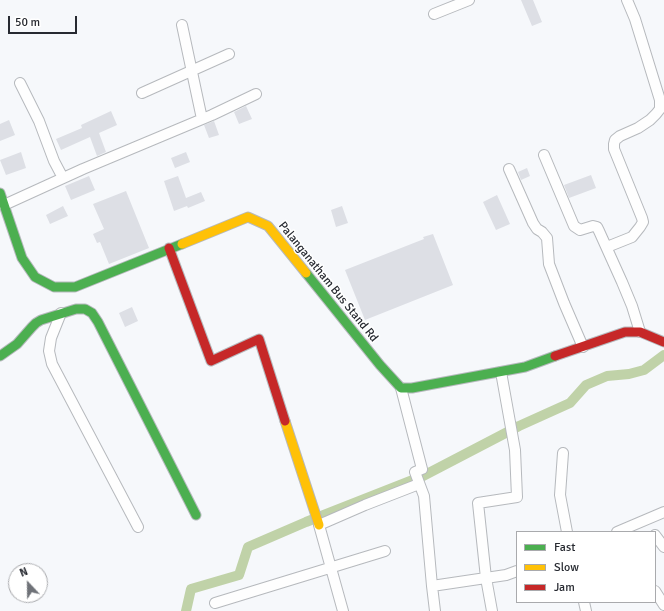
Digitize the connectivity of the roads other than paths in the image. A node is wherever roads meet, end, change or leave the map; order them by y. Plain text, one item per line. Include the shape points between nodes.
1 (469, 0) edge
2 (627, 0) edge
3 (434, 14) dead end
4 (182, 24) dead end
5 (229, 54) dead end
6 (192, 70) junction
7 (20, 83) dead end
8 (142, 93) dead end
9 (256, 94) dead end
10 (662, 105) edge
11 (202, 119) junction
12 (544, 155) dead end
13 (509, 169) dead end
14 (63, 178) junction
15 (2, 199) edge
16 (607, 247) junction
17 (169, 248) junction
18 (61, 313) junction
19 (640, 332) junction
20 (664, 342) edge
21 (583, 347) junction
22 (0, 356) edge
23 (501, 372) junction
24 (401, 388) junction
25 (563, 453) dead end
26 (419, 484) junction
27 (664, 512) edge
28 (196, 515) dead end
29 (645, 520) junction
30 (319, 525) junction
31 (138, 527) dead end
32 (566, 531) edge
33 (620, 531) edge
34 (652, 531) edge
35 (656, 536) edge
36 (664, 547) edge
37 (385, 551) dead end
38 (331, 567) junction
39 (516, 570) edge
40 (486, 578) junction
41 (432, 586) junction
42 (656, 593) edge
43 (215, 603) dead end
44 (664, 605) edge
45 (344, 611) edge
46 (434, 611) edge
47 (492, 611) edge

1 - 3 street
2 - 10 street
4 - 6 street
5 - 6 street
6 - 8 street
6 - 11 street
7 - 14 street
9 - 11 street
10 - 16 street via 650,120 615,140 614,149 643,222 632,237
11 - 14 street
12 - 16 street via 574,226 580,230 597,227
13 - 21 street via 533,223 546,238 549,264
14 - 15 street
15 - 17 street, Palanganatham Bus Stand Rd via 22,258 35,277 54,287 74,287
16 - 19 street
17 - 24 street, Palanganatham Bus Stand Rd via 248,217 268,226
17 - 30 street via 211,361 259,340
18 - 22 street via 36,323 17,344
18 - 28 street via 76,309 85,309 92,313
18 - 31 street via 51,338 49,352 52,364
19 - 20 street
19 - 21 street via 626,332
21 - 23 street via 525,367
23 - 24 street
23 - 40 street via 515,450 517,497 478,503
24 - 26 street via 422,469 415,472
25 - 32 street via 560,495
26 - 30 street
26 - 41 street via 424,496
27 - 29 street
29 - 33 street
29 - 34 street
30 - 38 street
35 - 36 street
37 - 38 street
38 - 43 street
38 - 45 street
39 - 40 street
40 - 41 street
40 - 47 street
41 - 46 street
42 - 44 street

